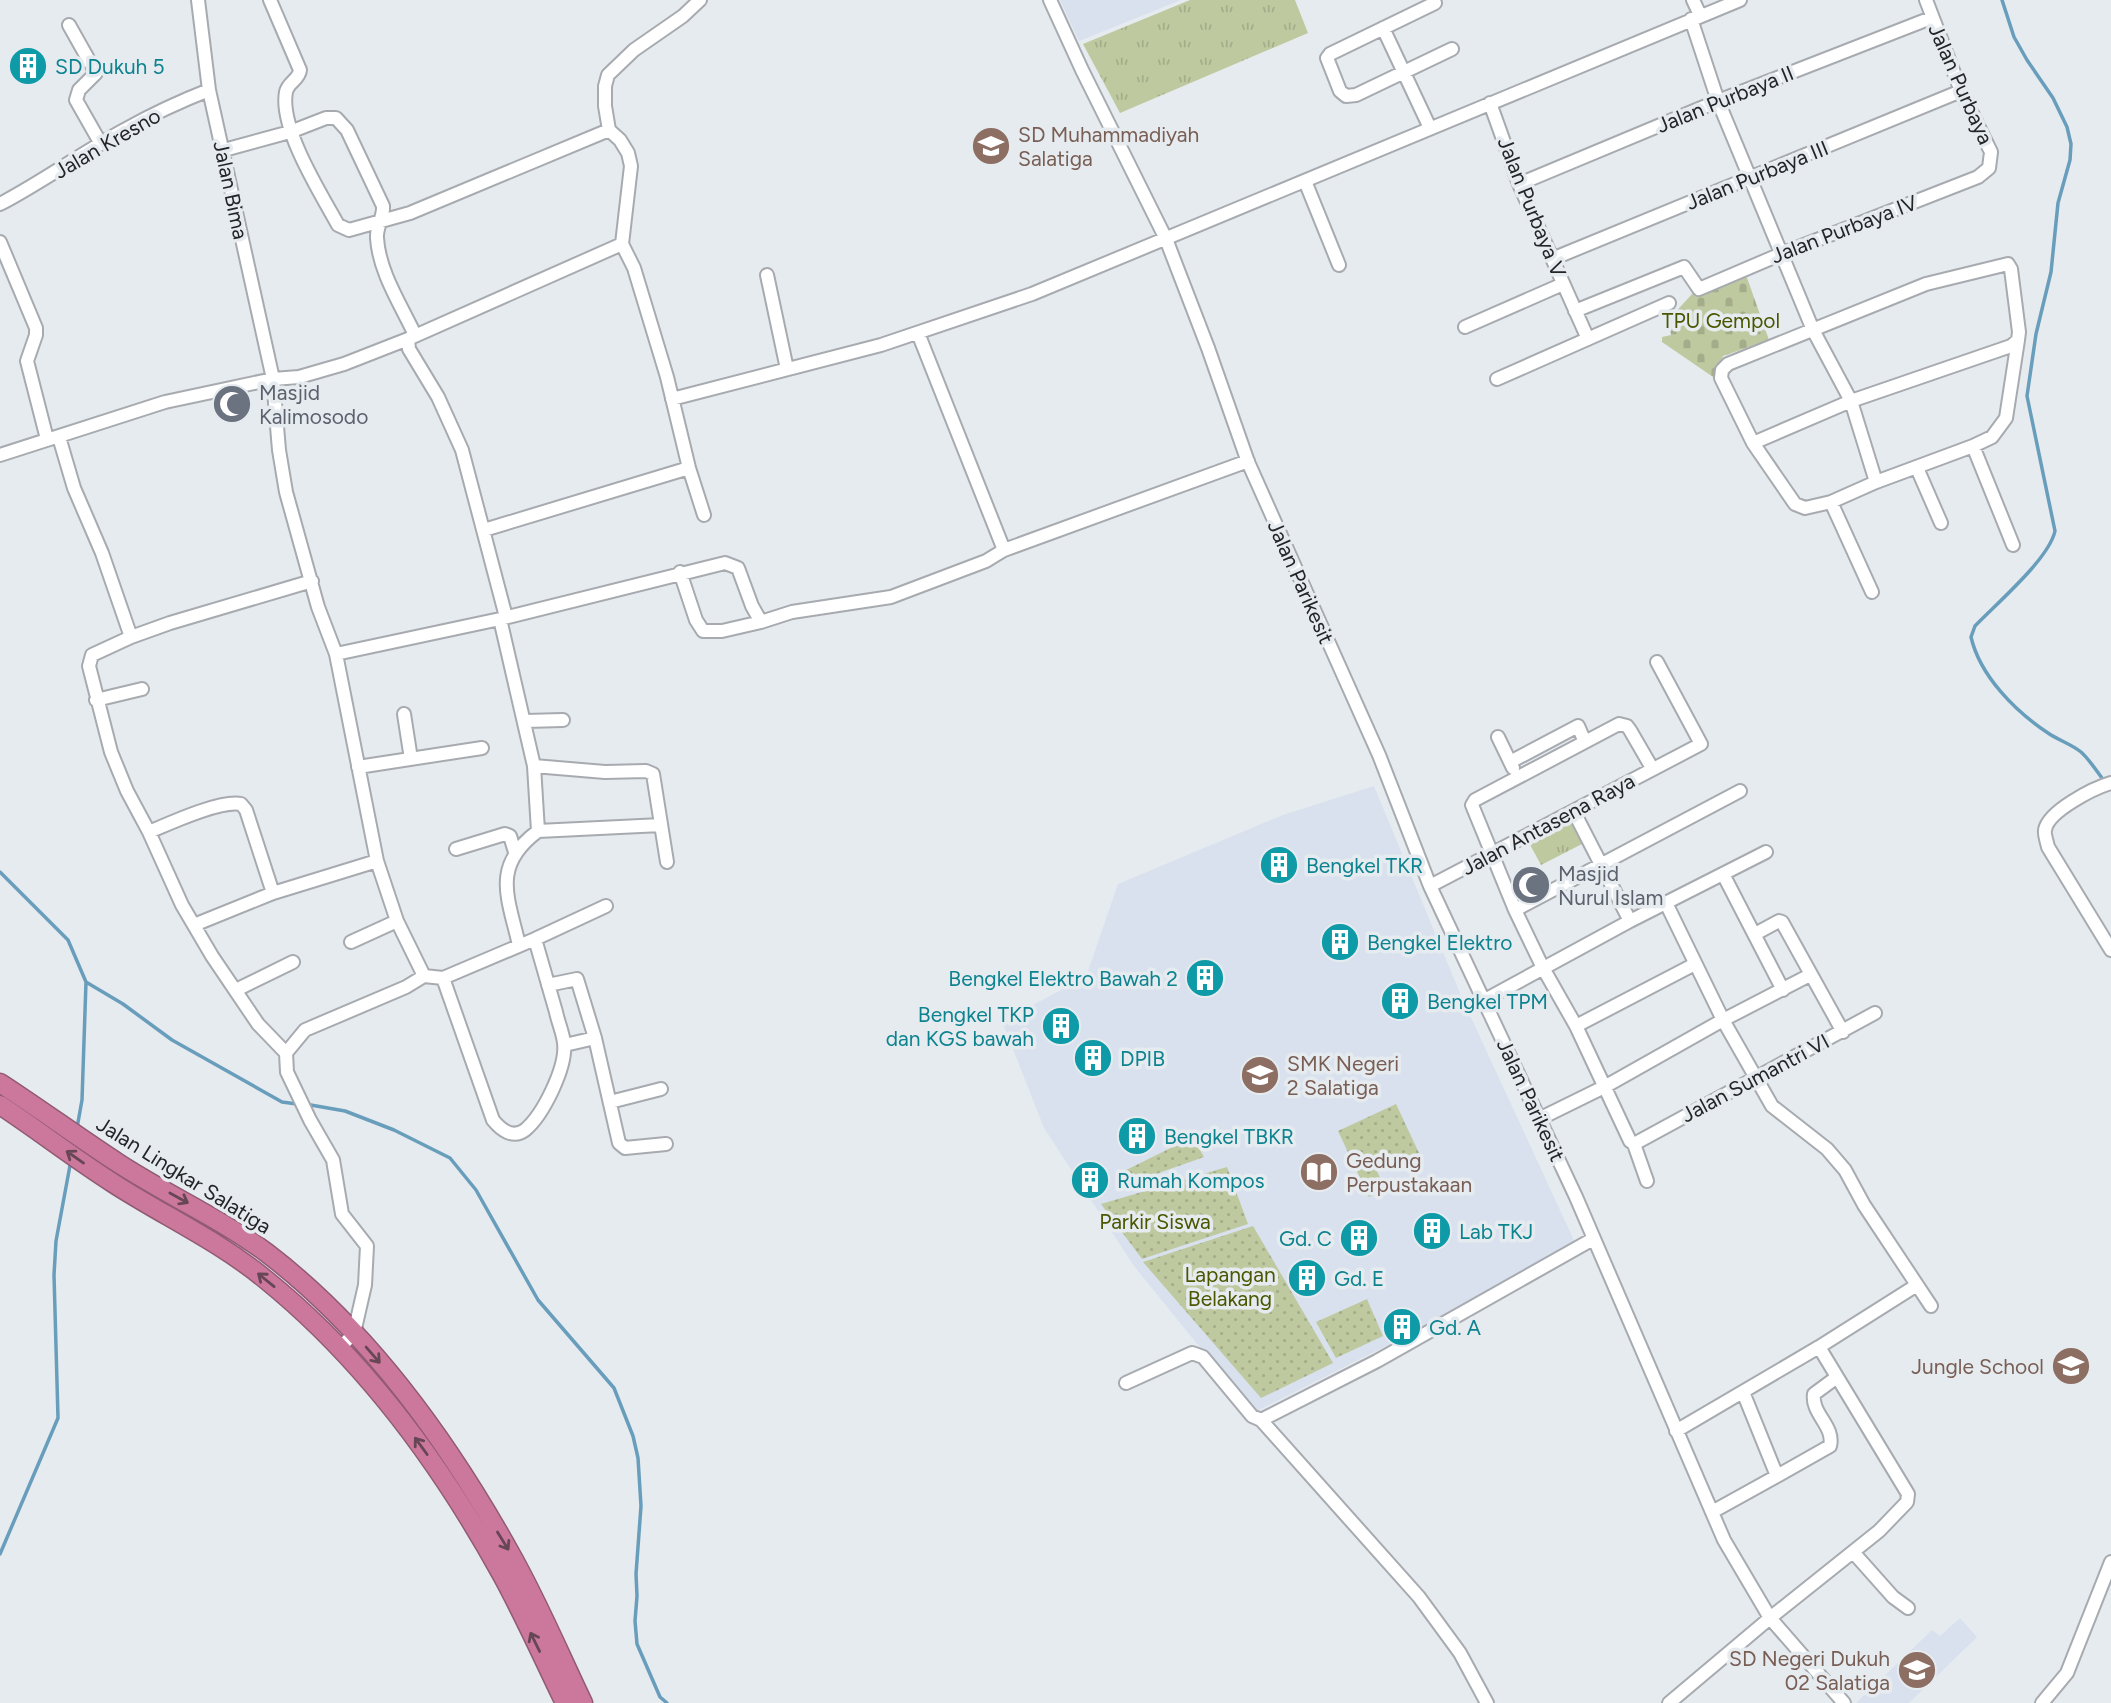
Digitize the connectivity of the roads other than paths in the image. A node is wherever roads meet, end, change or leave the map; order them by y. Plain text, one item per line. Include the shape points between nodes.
1 (198, 0) edge
2 (270, 0) edge
3 (700, 0) edge
4 (1050, 0) edge
5 (1693, 0) edge
6 (1740, 0) edge
7 (1926, 0) edge
8 (1435, 3) dead end
9 (1695, 17) junction
10 (1931, 18) junction
11 (69, 24) dead end
12 (1382, 28) junction
13 (1452, 49) dead end
14 (1403, 72) junction
15 (209, 90) junction
16 (1962, 91) junction
17 (1718, 101) junction
18 (1490, 103) junction
19 (1430, 128) junction
20 (609, 130) junction
21 (290, 132) junction
22 (101, 144) junction
23 (224, 150) junction
24 (1989, 168) joint
25 (1750, 178) junction
26 (1305, 181) junction
27 (1519, 184) junction
28 (4, 202) edge
29 (380, 220) junction
30 (1166, 239) junction
31 (0, 242) edge
32 (622, 244) junction
33 (1781, 254) junction
34 (1552, 259) junction
35 (1339, 265) dead end
36 (767, 275) dead end
37 (1563, 284) junction
38 (1669, 303) dead end
39 (1575, 311) junction
40 (1465, 327) dead end
41 (1813, 330) junction
42 (918, 333) junction
43 (412, 337) junction
44 (1588, 339) junction
45 (2018, 340) junction
46 (788, 369) junction
47 (273, 379) junction
48 (1497, 380) dead end
49 (672, 399) junction
50 (1851, 401) junction
51 (52, 438) junction
52 (1753, 443) junction
53 (1973, 446) junction
54 (0, 455) edge
55 (1248, 461) junction
56 (690, 468) junction
57 (1917, 468) junction
58 (1876, 482) junction
59 (1831, 502) junction
60 (704, 515) dead end
61 (1941, 523) dead end
62 (484, 530) junction
63 (2013, 545) dead end
64 (1004, 550) junction
65 (680, 572) junction
66 (312, 581) junction
67 (1872, 592) dead end
68 (503, 618) junction
69 (761, 622) junction
70 (131, 637) junction
71 (335, 653) junction
72 (1657, 662) dead end
73 (142, 689) dead end
74 (96, 700) junction
75 (404, 714) dead end
76 (563, 720) dead end
77 (525, 721) junction
78 (1498, 737) dead end
79 (1585, 742) junction
80 (482, 748) dead end
81 (411, 759) junction
82 (1510, 762) junction
83 (534, 766) junction
84 (358, 767) junction
85 (1652, 768) junction
86 (1518, 778) junction
87 (2111, 783) edge
88 (1740, 791) dead end
89 (1574, 812) junction
90 (661, 825) junction
91 (538, 831) junction
92 (149, 832) junction
93 (456, 849) dead end
94 (515, 852) junction
95 (1766, 852) dead end
96 (1493, 853) junction
97 (377, 861) junction
98 (667, 862) dead end
99 (1601, 866) junction
100 (1723, 874) junction
101 (1430, 886) junction
102 (273, 893) junction
103 (1666, 903) junction
104 (606, 906) dead end
105 (1515, 910) junction
106 (397, 921) junction
107 (1630, 921) junction
108 (194, 925) junction
109 (1755, 934) junction
110 (535, 939) junction
111 (351, 942) dead end
112 (519, 945) junction
113 (2111, 950) edge
114 (293, 962) dead end
115 (1695, 964) junction
116 (1543, 968) junction
117 (1810, 975) junction
118 (424, 976) junction
119 (443, 978) junction
120 (548, 985) junction
121 (236, 990) junction
122 (1783, 990) junction
123 (1483, 1001) junction
124 (1875, 1013) dead end
125 (1723, 1020) junction
126 (1576, 1026) junction
127 (1843, 1032) junction
128 (595, 1038) junction
129 (565, 1045) junction
130 (286, 1053) junction
131 (1755, 1076) junction
132 (0, 1083) edge
133 (1606, 1086) junction
134 (661, 1089) dead end
135 (610, 1102) junction
136 (0, 1105) edge
137 (1541, 1118) junction
138 (666, 1144) dead end
139 (1634, 1144) junction
140 (1647, 1181) dead end
141 (1593, 1239) junction
142 (1917, 1285) junction
143 (1931, 1306) dead end
144 (354, 1333) junction
145 (1819, 1347) junction
146 (340, 1348) junction
147 (1837, 1377) junction
148 (1126, 1383) dead end
149 (1743, 1391) junction
150 (1261, 1420) junction
151 (1676, 1431) junction
152 (1777, 1476) junction
153 (1712, 1512) junction
154 (1853, 1552) junction
155 (2111, 1562) edge
156 (1908, 1608) dead end
157 (1770, 1618) junction
158 (1681, 1692) junction
159 (565, 1703) edge
160 (583, 1703) edge
161 (1487, 1703) edge
162 (1669, 1703) edge
163 (1690, 1703) edge
164 (1844, 1703) edge
165 (2042, 1703) edge

1 - 15 street, Jalan Bima
2 - 21 street via 300,70 286,92
3 - 20 street via 608,75 605,106
4 - 30 street, Jalan Parikesit
5 - 9 street
6 - 9 street
7 - 10 street, Jalan Purbaya
8 - 12 street
9 - 17 street
9 - 18 street
10 - 16 street, Jalan Purbaya
10 - 17 street, Jalan Purbaya II
11 - 22 street via 96,74 79,90 76,100
12 - 14 street
12 - 14 street via 1328,56 1340,91 1356,95
13 - 14 street
14 - 19 street
15 - 22 street, Jalan Kresno
15 - 23 street, Jalan Bima
16 - 24 street, Jalan Purbaya via 1991,152
16 - 25 street, Jalan Purbaya III
17 - 25 street
17 - 27 street, Jalan Purbaya II
18 - 19 street
18 - 27 street, Jalan Purbaya V
19 - 26 street
20 - 29 street via 410,213
20 - 32 street via 628,153 631,166
21 - 23 street
21 - 29 street via 338,225 349,230
21 - 29 street via 326,118 341,122 380,198
22 - 28 street, Jalan Kresno
23 - 47 street, Jalan Bima
24 - 33 street, Jalan Purbaya IV via 1978,177
25 - 33 street
25 - 34 street, Jalan Purbaya III
26 - 30 street
26 - 35 street
27 - 34 street, Jalan Purbaya V
29 - 43 street via 381,261
30 - 42 street
30 - 55 street, Jalan Parikesit
31 - 51 street via 36,328 27,361
32 - 43 street
32 - 49 street via 634,268
33 - 39 street, Jalan Purbaya IV via 1698,289 1684,267
33 - 41 street
34 - 37 street, Jalan Purbaya V
36 - 46 street
37 - 39 street, Jalan Purbaya V
37 - 40 street
38 - 44 street
39 - 44 street, Jalan Purbaya V
41 - 45 street via 1926,284 2008,264
41 - 50 street
41 - 52 street via 1722,370 1721,377
42 - 46 street
42 - 64 street
43 - 47 street via 344,364
43 - 62 street via 409,349 456,433
44 - 48 street
45 - 50 street via 1998,352
45 - 53 street via 2006,418 1992,437
46 - 49 street
47 - 51 street via 165,402
47 - 66 street, Jalan Bima via 286,492
49 - 56 street
50 - 52 street
50 - 58 street
51 - 54 street
51 - 70 street
52 - 59 street via 1796,504 1805,508
53 - 57 street
53 - 63 street
55 - 64 street
55 - 101 street, Jalan Parikesit via 1379,755
56 - 60 street
56 - 62 street
57 - 58 street
57 - 61 street
58 - 59 street
59 - 67 street
62 - 68 street
64 - 69 street via 891,597 792,612
65 - 68 street
65 - 69 street via 732,564 741,573
65 - 69 street via 704,631
66 - 70 street
66 - 71 street, Jalan Bima
68 - 71 street
68 - 77 street
70 - 74 street via 89,660
71 - 84 street, Jalan Bima
72 - 85 street, Jalan Antasena Raya via 1701,744
73 - 74 street
74 - 92 street via 111,752
75 - 81 street
76 - 77 street
77 - 83 street
78 - 82 street
79 - 82 street via 1578,726
79 - 85 street via 1619,724 1627,726
79 - 86 street
80 - 81 street
81 - 84 street
82 - 86 street
83 - 90 street via 650,772
83 - 91 street
84 - 97 street, Jalan Bima
85 - 89 street, Jalan Antasena Raya
86 - 96 street via 1472,805
87 - 113 street via 2092,789 2051,818 2045,830 2048,846
88 - 99 street
89 - 96 street, Jalan Antasena Raya
89 - 99 street
90 - 91 street
90 - 98 street
91 - 94 street
92 - 102 street via 219,806 241,804
92 - 108 street
93 - 94 street via 505,834
94 - 112 street via 506,891
95 - 100 street
96 - 101 street, Jalan Antasena Raya
96 - 105 street
97 - 102 street
97 - 106 street, Jalan Bima
99 - 105 street
99 - 107 street
100 - 103 street
100 - 109 street
101 - 123 street, Jalan Parikesit
102 - 108 street
103 - 107 street
103 - 115 street
104 - 110 street
105 - 116 street
106 - 111 street
106 - 118 street, Jalan Bima
107 - 116 street
108 - 121 street
109 - 117 street via 1781,922
109 - 122 street
110 - 112 street
110 - 120 street
112 - 119 street
114 - 121 street
115 - 125 street
115 - 126 street
116 - 123 street
116 - 126 street
117 - 122 street
117 - 127 street
118 - 119 street
118 - 130 street via 305,1030
119 - 129 street via 488,1109 508,1133 522,1132 548,1100
120 - 128 street via 577,979
120 - 129 street
121 - 130 street via 258,1024
122 - 125 street
123 - 137 street, Jalan Parikesit
124 - 127 street, Jalan Sumantri VI
125 - 131 street
125 - 133 street
126 - 133 street
127 - 131 street, Jalan Sumantri VI
128 - 129 street
128 - 135 street
130 - 144 street via 287,1072 333,1160 342,1214 367,1247 365,1285
131 - 139 street, Jalan Sumantri VI
131 - 142 street via 1773,1106 1845,1170
132 -> 144 highway, Jalan Lingkar Salatiga via 119,1164 267,1253
133 - 137 street
133 - 139 street
134 - 135 street
135 - 138 street via 622,1146
146 -> 136 highway, Jalan Lingkar Salatiga via 265,1279 218,1244 113,1183
137 - 141 street, Jalan Parikesit
139 - 140 street
141 - 150 street via 1377,1361
141 - 151 street, Jalan Parikesit
142 - 143 street
142 - 145 street
144 - 146 street
144 -> 160 highway, Jalan Lingkar Salatiga via 457,1464 510,1552
145 - 147 street
145 - 149 street
159 -> 146 highway, Jalan Lingkar Salatiga via 503,1577 453,1493 420,1443
147 - 152 street via 1814,1394 1813,1401 1831,1435 1830,1446
147 - 154 street via 1908,1494 1907,1502 1880,1531
148 - 150 street via 1192,1353 1203,1357 1252,1416
149 - 151 street
149 - 152 street
150 - 161 street via 1419,1597 1460,1653
151 - 153 street, Jalan Parikesit
152 - 153 street
153 - 157 street, Jalan Parikesit
154 - 156 street
154 - 157 street
155 - 165 street via 2067,1673
157 - 158 street
157 - 164 street, Jalan Parikesit
158 - 162 street
158 - 163 street

